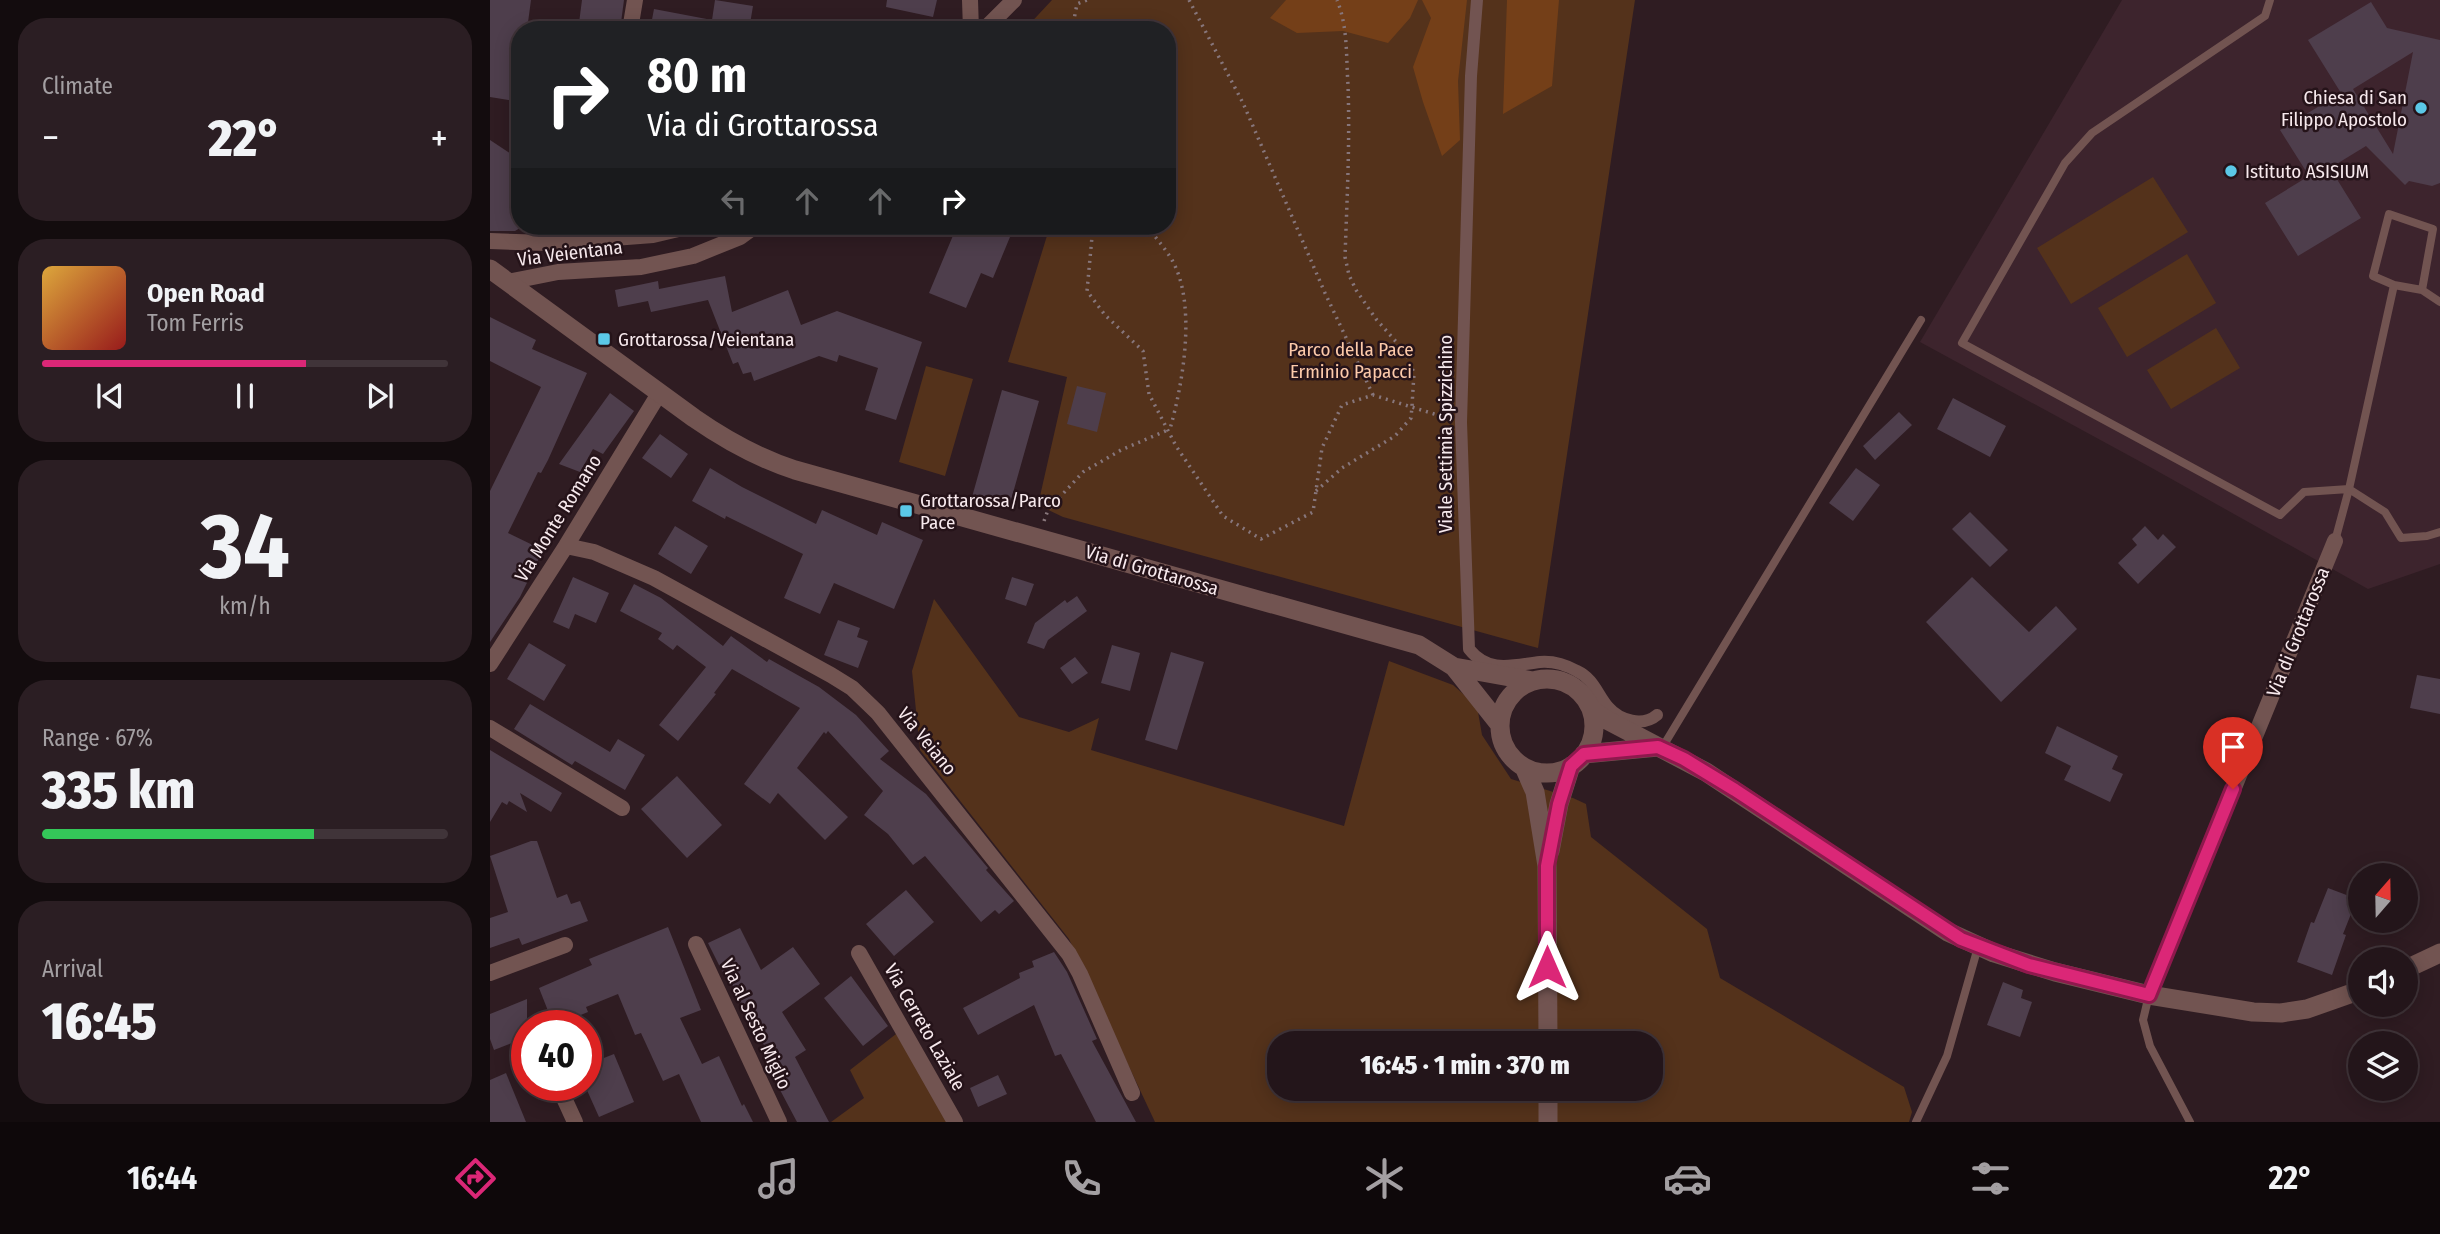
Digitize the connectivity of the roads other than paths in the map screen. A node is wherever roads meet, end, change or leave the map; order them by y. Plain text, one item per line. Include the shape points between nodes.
1 (635, 0) edge
2 (970, 0) edge
3 (1014, 0) edge
4 (1477, 0) edge
5 (2270, 0) edge
6 (632, 21) edge
7 (971, 21) edge
8 (993, 21) edge
9 (585, 235) edge
10 (743, 235) edge
11 (490, 241) edge
12 (490, 269) edge
13 (508, 282) junction
14 (2394, 285) junction
15 (2421, 290) junction
16 (2440, 302) edge
17 (1921, 320) dead end
18 (660, 392) junction
19 (2349, 489) junction
20 (2440, 532) edge
21 (2335, 541) joint
22 (566, 547) junction
23 (490, 664) edge
24 (1454, 667) junction
25 (1533, 681) junction
26 (1591, 709) junction
27 (1657, 715) dead end
28 (1500, 725) junction
29 (490, 728) edge
30 (1660, 748) junction
31 (1578, 760) junction
32 (1524, 766) junction
33 (622, 808) dead end
34 (1547, 866) junction
35 (696, 944) dead end
36 (565, 945) dead end
37 (1978, 947) junction
38 (859, 953) dead end
39 (2440, 953) edge
40 (2418, 964) edge
41 (490, 974) edge
42 (2149, 995) junction
43 (2348, 995) edge
44 (1548, 1031) edge
45 (1132, 1093) dead end
46 (565, 1101) edge
47 (1548, 1101) edge
48 (575, 1122) edge
49 (779, 1122) edge
50 (955, 1122) edge
51 (1548, 1122) edge
52 (1916, 1122) edge
53 (2190, 1122) edge

1 - 6 street
2 - 7 street
3 - 8 street
4 - 27 street, Viale Settimia Spizzichino via 1461,422 1469,649 1478,658 1503,667 1558,663 1587,677 1618,715 1640,723
5 - 19 lane via 2265,16 2092,133 2065,163 1962,343 2280,515 2304,492
9 - 11 street via 547,243
10 - 13 street, Via Veientana via 693,256 640,267 558,272
12 - 13 street, Via di Grottarossa
13 - 18 street, Via di Grottarossa
14 - 15 lane
14 - 15 lane via 2373,276 2389,214 2433,229
14 - 19 lane
15 - 16 lane
17 - 30 lane
18 - 22 street, Via Monte Romano
18 - 24 street, Via di Grottarossa via 727,441 772,462 1419,645
19 - 20 lane via 2385,512 2401,538
19 - 21 lane
21 - 42 street, Via di Grottarossa
22 - 23 street, Via Monte Romano
22 - 45 street, Via Veiano via 594,552 654,578 831,675 866,700 1069,954
24 - 25 street, Via di Grottarossa
24 - 28 street, Via di Grottarossa
25 - 26 street via 1554,680 1572,686
25 - 28 street via 1516,691
26 - 30 street
26 - 31 street via 1593,733
28 - 32 street via 1506,748
29 - 33 street
30 - 31 street
30 - 37 street via 1735,790 1948,932
31 - 32 street via 1563,770 1548,772
31 - 34 street via 1559,804
32 - 34 street via 1535,792
34 - 44 street
35 - 49 street, Via al Sesto Miglio
36 - 41 street
37 - 42 street via 2029,965
37 - 52 lane via 1947,1056
38 - 50 street, Via Cerreto Laziale
39 - 40 street
42 - 43 street via 2232,1010 2281,1013 2317,1007
42 - 53 lane via 2143,1020 2150,1045
46 - 48 street
47 - 51 street

